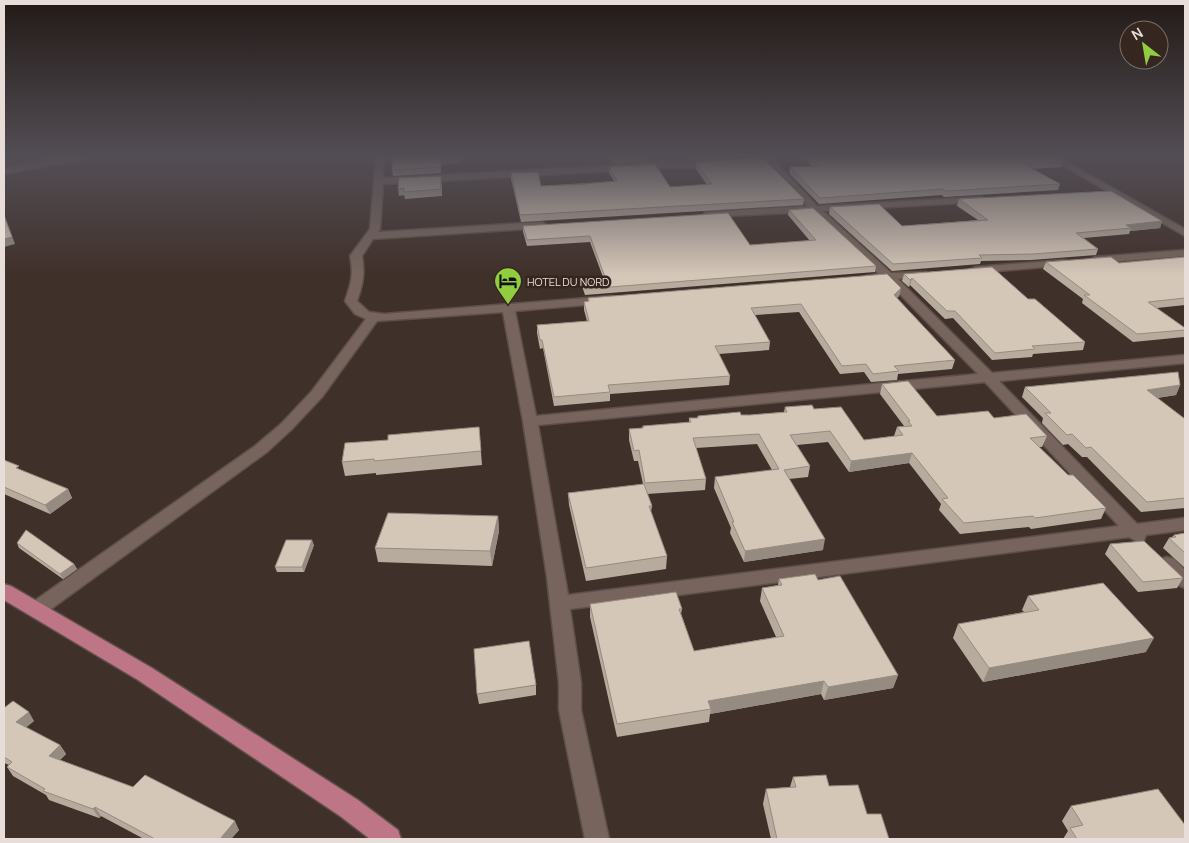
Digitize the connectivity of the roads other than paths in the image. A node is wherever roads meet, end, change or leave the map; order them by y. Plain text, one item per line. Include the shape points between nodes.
1 (378, 196) edge
2 (803, 196) edge
3 (1122, 196) edge
4 (993, 198) edge
5 (814, 208) junction
6 (696, 216) edge
7 (548, 225) edge
8 (1185, 233) edge
9 (371, 236) junction
10 (1185, 253) edge
11 (958, 271) edge
12 (938, 273) edge
13 (889, 277) junction
14 (860, 279) edge
15 (615, 299) edge
16 (508, 308) junction
17 (373, 318) junction
18 (1185, 359) edge
19 (988, 378) junction
20 (530, 421) junction
21 (1185, 524) edge
22 (1133, 532) junction
23 (1185, 580) edge
24 (4, 590) edge
25 (560, 603) junction
26 (37, 609) junction
27 (389, 839) edge
28 (597, 839) edge

1 - 9 street
2 - 5 street
3 - 8 street
4 - 5 street
5 - 6 street
5 - 13 street
7 - 9 street
9 - 17 street via 356,256 358,282 351,301 354,308
10 - 11 street
12 - 13 street
13 - 14 street
13 - 19 street
15 - 16 street
16 - 17 street
16 - 20 street
17 - 26 street via 317,394 267,444
18 - 19 street
19 - 20 street
19 - 22 street
20 - 25 street
21 - 22 street
22 - 23 street
22 - 25 street
24 - 26 highway
25 - 28 street via 570,710
26 - 27 highway via 218,722 349,808

